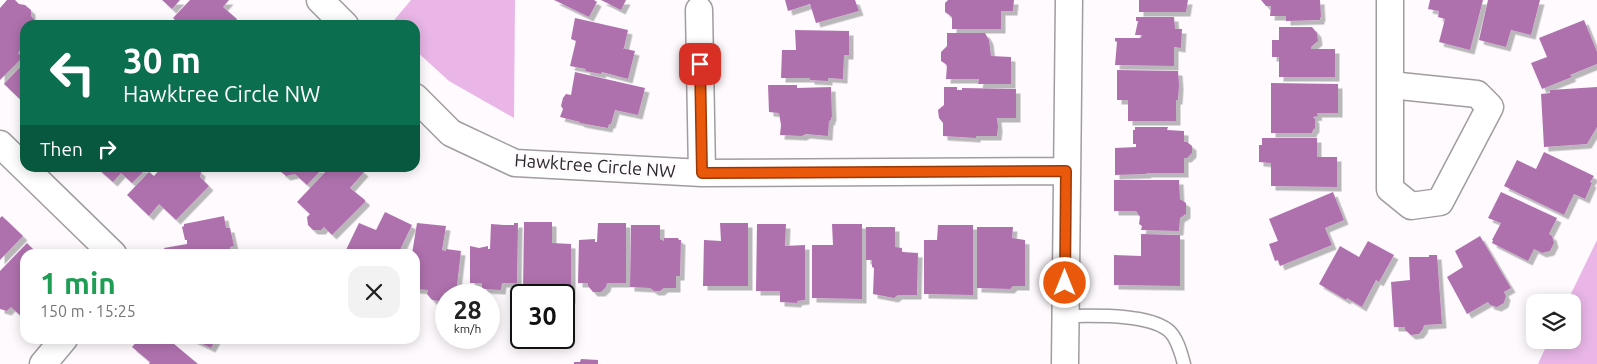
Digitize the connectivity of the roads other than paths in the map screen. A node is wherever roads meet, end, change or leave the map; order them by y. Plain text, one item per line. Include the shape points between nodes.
1 (320, 0) edge
2 (1069, 0) edge
3 (1390, 0) edge
4 (699, 10) dead end
5 (340, 20) edge
6 (1390, 86) junction
7 (420, 102) edge
8 (0, 144) edge
9 (20, 163) edge
10 (1066, 171) junction
11 (29, 172) edge
12 (702, 173) junction
13 (108, 249) edge
14 (1065, 316) junction
15 (60, 344) edge
16 (43, 364) edge
17 (1065, 364) edge
18 (1184, 364) edge

1 - 5 street
2 - 10 street
3 - 6 street
4 - 12 street
6 - 6 street via 1390,189 1411,206 1440,202 1490,107 1477,94
7 - 12 street, Hawktree Circle NW via 451,134 514,162
8 - 9 street
10 - 12 street, Hawktree Circle NW
10 - 14 street
11 - 13 street
14 - 17 street
14 - 18 lane via 1146,319 1168,330
15 - 16 street

